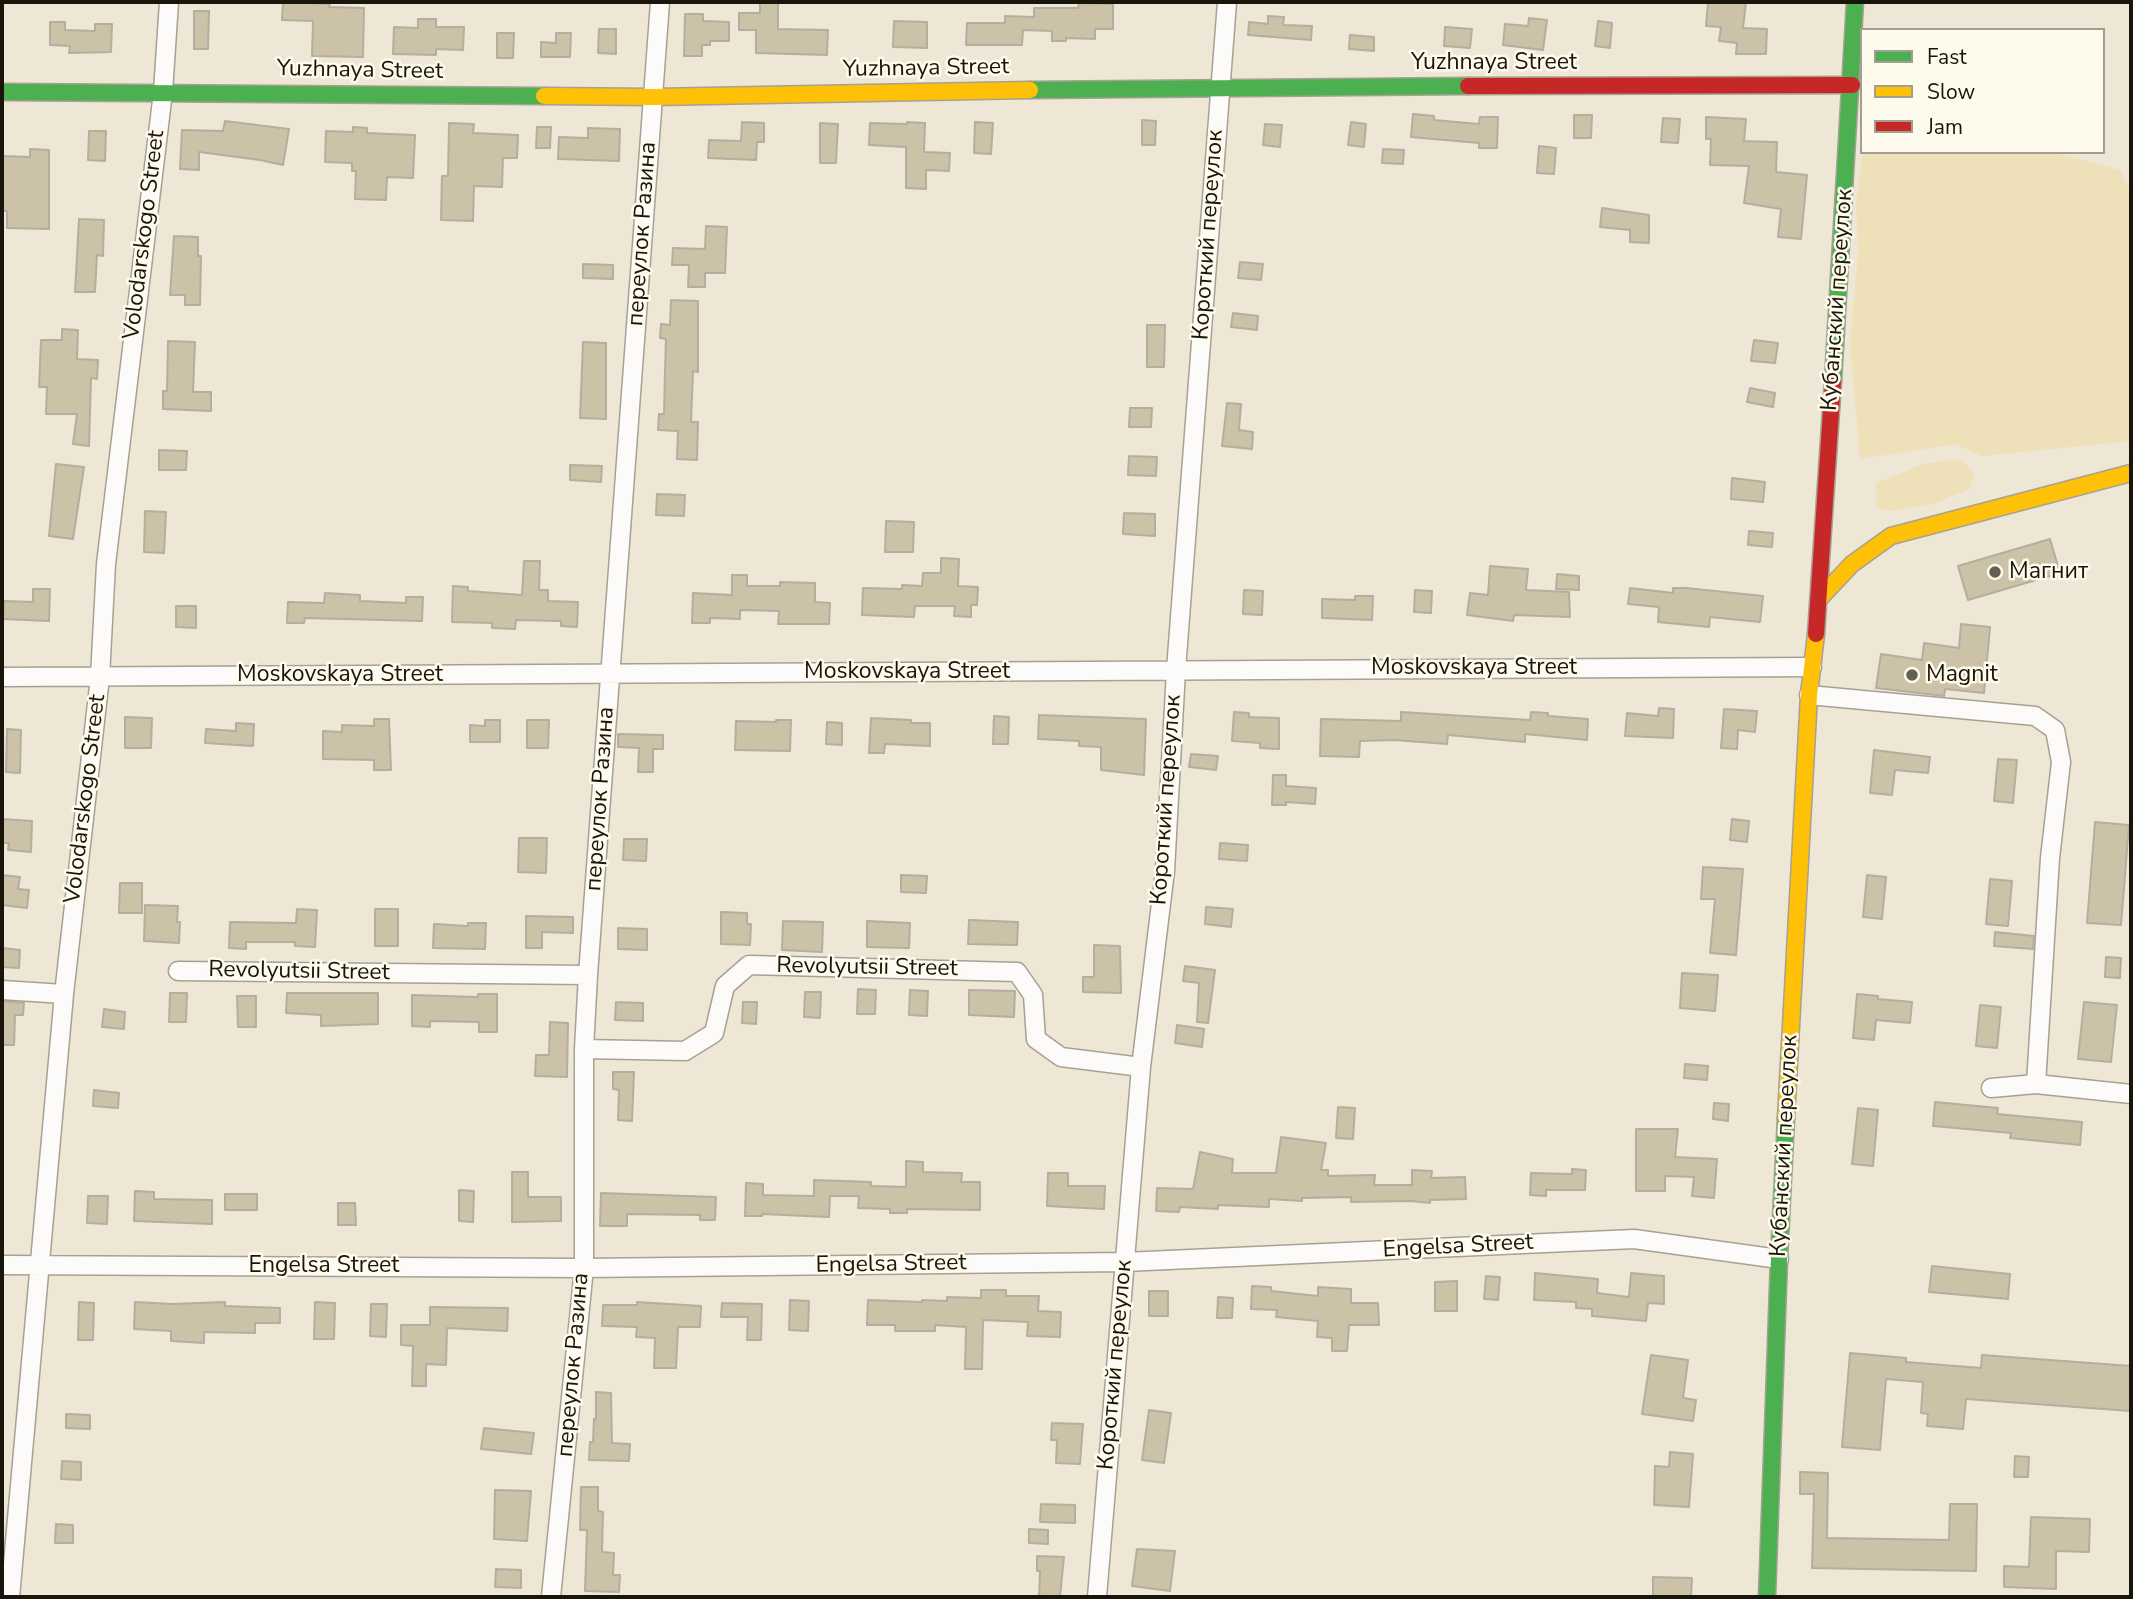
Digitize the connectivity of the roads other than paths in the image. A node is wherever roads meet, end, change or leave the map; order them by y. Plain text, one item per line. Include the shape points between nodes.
1 (170, 2) edge
2 (660, 2) edge
3 (1227, 2) edge
4 (1855, 2) edge
5 (1852, 85) junction
6 (1221, 87) junction
7 (2, 92) edge
8 (163, 92) junction
9 (654, 97) junction
10 (2131, 472) edge
11 (1820, 598) junction
12 (1812, 667) junction
13 (1176, 670) junction
14 (610, 674) junction
15 (2, 677) edge
16 (100, 677) junction
17 (1809, 695) junction
18 (178, 971) dead end
19 (588, 975) junction
20 (2, 990) edge
21 (64, 994) junction
22 (584, 1049) junction
23 (1141, 1067) junction
24 (2036, 1084) junction
25 (1991, 1088) dead end
26 (2131, 1094) edge
27 (1779, 1259) junction
28 (1124, 1262) junction
29 (2, 1265) edge
30 (41, 1265) junction
31 (584, 1268) junction
32 (10, 1597) edge
33 (551, 1597) edge
34 (1097, 1597) edge
35 (1767, 1597) edge

1 - 8 street, Volodarskogo Street
2 - 9 street, переулок Разина
3 - 6 street, Короткий переулок
4 - 5 street, Кубанский переулок
5 - 6 street, Yuzhnaya Street
5 - 11 street, Кубанский переулок
6 - 9 street, Yuzhnaya Street
6 - 13 street, Короткий переулок
7 - 8 street, Yuzhnaya Street
8 - 9 street, Yuzhnaya Street
8 - 16 street, Volodarskogo Street via 106,564
9 - 14 street, переулок Разина
10 - 11 street via 1891,536 1852,564
11 - 12 street, Кубанский переулок
12 - 13 street, Moskovskaya Street
12 - 17 street, Кубанский переулок
13 - 14 street, Moskovskaya Street
13 - 23 street, Короткий переулок via 1165,871
14 - 16 street, Moskovskaya Street
14 - 19 street, переулок Разина
15 - 16 street, Moskovskaya Street
16 - 21 street, Volodarskogo Street
17 - 24 street via 2035,716 2055,730 2061,762 2050,858
17 - 27 street, Кубанский переулок
18 - 19 street, Revolyutsii Street
19 - 22 street, переулок Разина
20 - 21 street
21 - 30 street, Volodarskogo Street
22 - 23 street, Revolyutsii Street via 685,1051 714,1034 725,986 749,965 1017,972 1033,995 1036,1039 1061,1057
22 - 31 street, переулок Разина
23 - 28 street, Короткий переулок
24 - 25 street
24 - 26 street
27 - 28 street, Engelsa Street via 1634,1239
27 - 35 street, Кубанский переулок
28 - 31 street, Engelsa Street
28 - 34 street, Короткий переулок
29 - 30 street, Engelsa Street
30 - 31 street, Engelsa Street
30 - 32 street, Volodarskogo Street
31 - 33 street, переулок Разина

